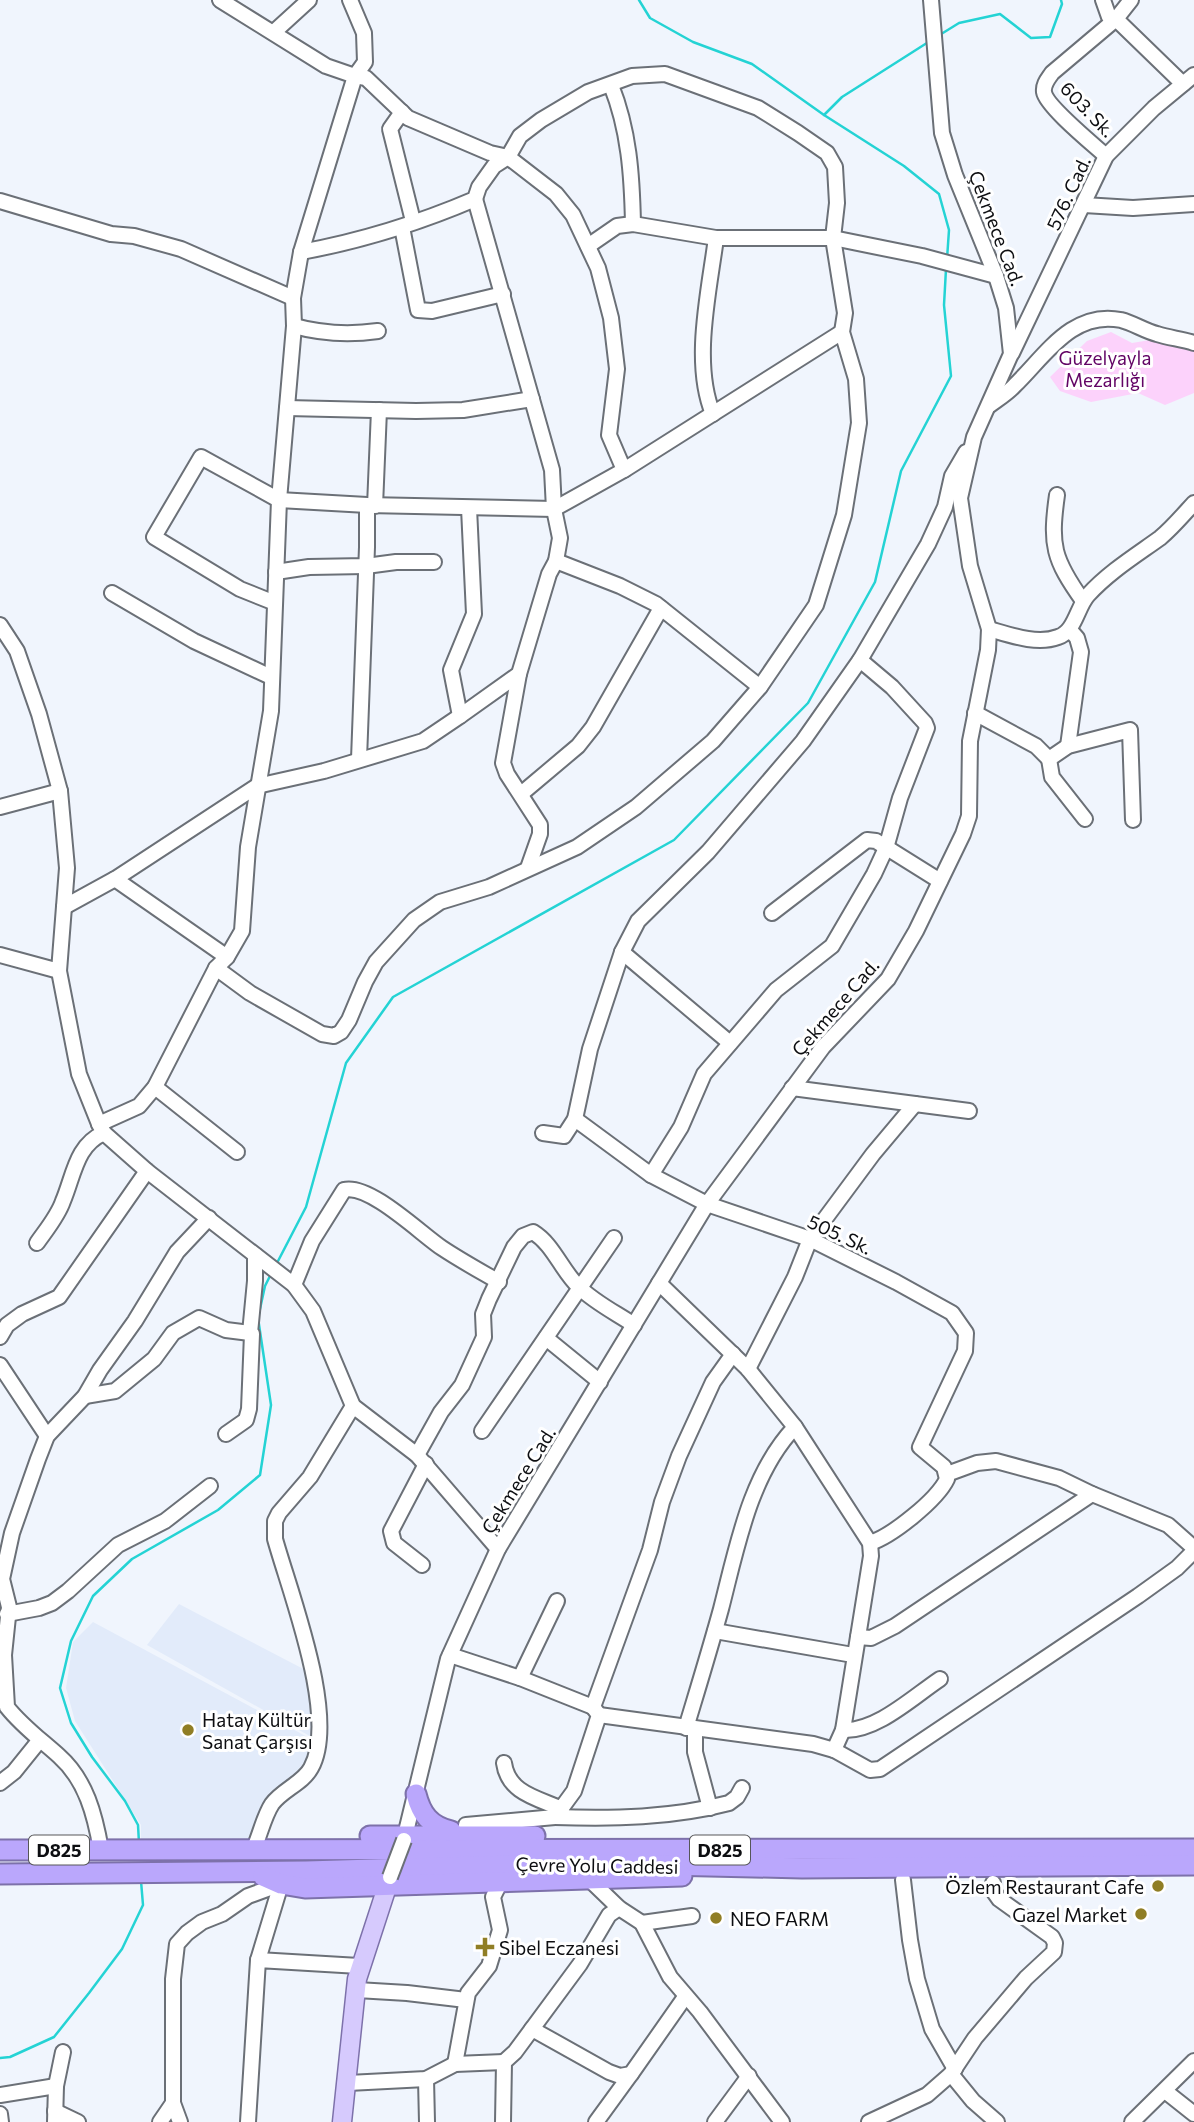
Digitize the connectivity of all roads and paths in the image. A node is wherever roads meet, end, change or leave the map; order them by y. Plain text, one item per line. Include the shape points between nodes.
1 (220, 0) edge
2 (309, 0) edge
3 (350, 0) edge
4 (1103, 0) edge
5 (1131, 0) edge
6 (931, 3) edge
7 (1116, 19) junction
8 (274, 32) junction
9 (355, 76) junction
10 (1189, 79) edge
11 (611, 85) junction
12 (402, 111) junction
13 (1106, 156) junction
14 (508, 157) junction
15 (475, 199) junction
16 (0, 201) edge
17 (1194, 204) edge
18 (1084, 205) junction
19 (408, 224) junction
20 (633, 224) junction
21 (716, 238) junction
22 (833, 238) junction
23 (588, 246) junction
24 (301, 252) junction
25 (996, 276) junction
26 (503, 294) junction
27 (293, 298) junction
28 (294, 326) junction
29 (378, 331) dead end
30 (842, 332) junction
31 (1194, 343) edge
32 (1011, 354) junction
33 (532, 399) junction
34 (989, 406) junction
35 (287, 408) junction
36 (379, 410) junction
37 (713, 414) junction
38 (974, 437) junction
39 (624, 470) junction
40 (1057, 495) dead end
41 (279, 500) junction
42 (1194, 503) edge
43 (371, 505) junction
44 (468, 508) junction
45 (554, 509) junction
46 (556, 561) junction
47 (433, 562) dead end
48 (366, 566) junction
49 (276, 572) junction
50 (112, 593) dead end
51 (1083, 601) junction
52 (275, 603) junction
53 (660, 608) junction
54 (0, 625) edge
55 (989, 629) junction
56 (1070, 630) junction
57 (14, 646) junction
58 (0, 653) edge
59 (860, 660) junction
60 (520, 674) junction
61 (271, 677) junction
62 (760, 687) junction
63 (975, 713) junction
64 (460, 716) junction
65 (1068, 746) junction
66 (359, 759) junction
67 (1049, 759) junction
68 (257, 786) junction
69 (60, 792) junction
70 (521, 794) junction
71 (0, 807) edge
72 (1085, 819) dead end
73 (1133, 820) dead end
74 (886, 848) junction
75 (528, 868) junction
76 (115, 878) junction
77 (940, 881) junction
78 (64, 907) junction
79 (772, 913) dead end
80 (622, 952) junction
81 (0, 955) edge
82 (227, 957) junction
83 (216, 968) junction
84 (60, 971) junction
85 (730, 1043) junction
86 (155, 1087) junction
87 (792, 1088) junction
88 (915, 1104) junction
89 (969, 1111) dead end
90 (575, 1119) junction
91 (102, 1128) junction
92 (543, 1133) dead end
93 (237, 1152) dead end
94 (146, 1171) junction
95 (651, 1175) junction
96 (707, 1204) junction
97 (209, 1217) junction
98 (614, 1238) dead end
99 (810, 1239) junction
100 (37, 1243) dead end
101 (254, 1255) junction
102 (499, 1282) junction
103 (660, 1283) junction
104 (294, 1285) junction
105 (580, 1289) junction
106 (634, 1325) junction
107 (250, 1333) junction
108 (0, 1337) edge
109 (546, 1338) junction
110 (733, 1354) junction
111 (0, 1365) edge
112 (748, 1369) junction
113 (600, 1382) junction
114 (85, 1396) junction
115 (353, 1406) junction
116 (795, 1427) junction
117 (482, 1431) dead end
118 (226, 1434) dead end
119 (47, 1436) junction
120 (421, 1459) junction
121 (947, 1474) junction
122 (210, 1486) dead end
123 (1092, 1494) junction
124 (870, 1543) junction
125 (498, 1549) junction
126 (1194, 1549) edge
127 (422, 1565) dead end
128 (1, 1578) edge
129 (557, 1601) dead end
130 (7, 1614) junction
131 (715, 1631) junction
132 (858, 1637) junction
133 (450, 1655) junction
134 (853, 1655) junction
135 (520, 1678) junction
136 (940, 1679) dead end
137 (596, 1711) junction
138 (691, 1728) junction
139 (843, 1730) junction
140 (39, 1741) junction
141 (834, 1750) junction
142 (504, 1763) dead end
143 (0, 1783) edge
144 (742, 1788) dead end
145 (416, 1794) junction
146 (710, 1808) junction
147 (558, 1813) junction
148 (465, 1835) junction
149 (404, 1838) junction
150 (250, 1848) junction
151 (1194, 1849) edge
152 (0, 1850) edge
153 (109, 1850) junction
154 (776, 1850) junction
155 (1194, 1865) edge
156 (802, 1868) junction
157 (249, 1870) junction
158 (0, 1874) edge
159 (590, 1880) junction
160 (903, 1880) dead end
161 (388, 1882) junction
162 (500, 1883) junction
163 (993, 1883) dead end
164 (281, 1884) junction
165 (619, 1908) junction
166 (692, 1916) dead end
167 (642, 1923) junction
168 (258, 1960) junction
169 (359, 1966) junction
170 (357, 1990) junction
171 (685, 1997) junction
172 (466, 2000) junction
173 (532, 2029) junction
174 (63, 2052) dead end
175 (1194, 2061) edge
176 (504, 2062) junction
177 (455, 2064) junction
178 (953, 2071) junction
179 (631, 2074) junction
180 (749, 2076) junction
181 (426, 2079) junction
182 (348, 2082) junction
183 (57, 2086) junction
184 (1165, 2091) junction
185 (0, 2095) edge
186 (173, 2103) junction
187 (0, 2114) edge
188 (1194, 2114) edge
189 (55, 2116) edge
190 (1, 2122) edge
191 (78, 2122) edge
192 (160, 2122) edge
193 (180, 2122) edge
194 (248, 2122) edge
195 (342, 2122) edge
196 (427, 2122) edge
197 (503, 2122) edge
198 (596, 2122) edge
199 (715, 2122) edge
200 (782, 2122) edge
201 (869, 2122) edge
202 (997, 2122) edge
203 (1132, 2122) edge

1 - 8 street
2 - 8 street
3 - 9 street via 364,43 365,62
4 - 7 street via 1109,18
5 - 7 street, 603. Sk.
6 - 25 street, Çekmece Cad. via 942,133
7 - 10 street
7 - 13 street, 603. Sk. via 1052,73 1043,90 1059,113
8 - 9 street via 326,66
9 - 12 street via 366,78
9 - 24 street
10 - 13 street, 576. Cad.
11 - 14 street via 588,92 541,120 520,136
11 - 20 street via 622,113 632,166
11 - 22 street via 632,76 665,74 758,108 799,132 827,153 835,167
12 - 14 street via 408,118
12 - 19 street via 390,129
13 - 18 street, 576. Cad.
14 - 15 street via 494,166
14 - 23 street via 556,194
15 - 19 street
15 - 26 street
16 - 27 street via 181,249
17 - 18 street
18 - 32 street, 576. Cad.
19 - 24 street
19 - 26 street via 418,310 432,311
20 - 21 street
20 - 23 street via 617,226
21 - 22 street
21 - 37 street via 703,372 705,396
22 - 25 street
22 - 30 street via 845,313
23 - 39 street via 611,318 617,369 610,435
24 - 27 street
25 - 32 street, Çekmece Cad. via 1006,308
26 - 33 street
27 - 28 street
28 - 29 street via 352,335
28 - 35 street
30 - 37 street
30 - 62 street via 856,379 859,422 844,515 816,605
31 - 34 street via 1121,320 1099,319 1073,328 1054,342 1014,387
32 - 34 street, Çekmece Cad.
33 - 36 street via 463,410
33 - 45 street via 552,470
34 - 38 street, Çekmece Cad.
35 - 36 street
35 - 41 street
36 - 43 street
37 - 39 street
38 - 55 street, Çekmece Cad. via 960,498 970,566
38 - 59 street via 952,476 945,508 928,544
39 - 45 street
40 - 51 street via 1054,550
41 - 43 street
41 - 49 street
41 - 52 street via 201,457 154,537 240,589
42 - 51 street via 1162,536 1113,570
43 - 44 street
43 - 48 street
44 - 45 street
44 - 64 street via 474,614 452,670
45 - 46 street via 560,538
46 - 53 street via 620,586
46 - 60 street
47 - 48 street
48 - 49 street
48 - 66 street
49 - 52 street
50 - 61 street via 194,642
51 - 56 street
52 - 61 street
53 - 62 street
53 - 70 street via 593,727 578,746
54 - 57 street
55 - 56 street via 1047,640
55 - 63 street, Çekmece Cad.
56 - 65 street via 1081,652
57 - 58 street
57 - 69 street
59 - 74 street via 892,687 927,728
59 - 80 street via 794,751 708,852 638,921
60 - 64 street
60 - 70 street via 503,763
61 - 68 street via 271,711
62 - 75 street via 713,741 636,807 577,847
63 - 67 street via 1036,746
63 - 77 street, Çekmece Cad. via 969,816
64 - 66 street via 423,741
65 - 67 street
65 - 73 street via 1130,730
66 - 68 street
67 - 72 street via 1052,777
68 - 76 street
68 - 82 street via 242,931
69 - 71 street
69 - 78 street via 67,868
70 - 75 street via 540,825
74 - 77 street
74 - 79 street via 867,840
74 - 85 street via 832,946 776,990
75 - 83 street via 489,887 440,902 414,920 376,962 349,1020 334,1037 250,993
76 - 78 street
76 - 82 street
77 - 87 street, Çekmece Cad. via 888,979 823,1047
78 - 84 street
80 - 85 street
80 - 90 street via 590,1049
81 - 84 street
82 - 83 street
83 - 86 street
84 - 91 street via 79,1074
85 - 95 street via 704,1074 681,1127
86 - 91 street via 139,1106
86 - 93 street
87 - 88 street
87 - 96 street, Çekmece Cad.
88 - 89 street
88 - 99 street
90 - 92 street via 564,1136
90 - 95 street, 505. Sk.
91 - 94 street
91 - 100 street via 81,1152 63,1202
94 - 97 street
94 - 108 street via 59,1297 22,1314
95 - 96 street, 505. Sk.
96 - 99 street, 505. Sk.
96 - 103 street, Çekmece Cad.
97 - 101 street
97 - 114 street via 177,1252
98 - 105 street
99 - 112 street
99 - 121 street, 505. Sk. via 952,1313 966,1333 965,1351 920,1447 939,1460
101 - 104 street
101 - 107 street
102 - 104 street via 441,1247 380,1201 350,1189 344,1190 312,1241
102 - 105 street via 514,1247 533,1232 542,1237
102 - 120 street via 483,1314 484,1338 462,1385 441,1412
103 - 106 street, Çekmece Cad.
103 - 110 street
104 - 115 street via 313,1311
105 - 106 street
105 - 109 street
106 - 113 street, Çekmece Cad.
107 - 114 street via 199,1318 173,1334 155,1359 115,1391
107 - 118 street via 246,1420
109 - 113 street
109 - 117 street
110 - 112 street
110 - 137 street via 713,1382 679,1457
111 - 119 street
112 - 116 street
113 - 125 street, Çekmece Cad.
114 - 119 street
115 - 120 street
115 - 150 street via 310,1477 275,1521 275,1539 313,1668 318,1745 312,1768 272,1804
116 - 124 street
116 - 131 street via 760,1481
119 - 128 street via 21,1502
120 - 125 street
120 - 127 street via 391,1531 394,1543
121 - 123 street via 977,1463 1005,1462 1059,1478
121 - 124 street via 944,1485 930,1499
122 - 130 street via 164,1521 118,1545 52,1603
123 - 126 street via 1168,1525
123 - 132 street via 895,1626 871,1638
124 - 132 street
125 - 133 street, Çekmece Cad.
126 - 141 street via 1177,1568 1138,1596 890,1765 870,1770
128 - 130 street
129 - 135 street
130 - 140 street via 7,1706
131 - 134 street
131 - 138 street
132 - 134 street
133 - 135 street
133 - 145 street, Çekmece Cad.
134 - 139 street
135 - 137 street
136 - 139 street via 872,1726
137 - 138 street
137 - 147 street via 574,1790
138 - 141 street
138 - 146 street
139 - 141 street
140 - 143 street
140 - 153 street via 60,1757 78,1780
142 - 147 street via 506,1777 517,1789
144 - 146 street via 737,1797
145 - 148 highway via 428,1821
145 - 149 street, Çekmece Cad.
146 - 147 street via 604,1819
147 - 148 street via 466,1825
148 - 149 highway
148 - 154 highway via 628,1838
149 - 150 highway via 298,1839
149 - 161 street, Çekmece Cad., bridge
150 - 153 highway, Çevre Yolu Caddesi / D825
150 - 154 highway, Çevre Yolu Caddesi / D825
151 - 154 highway, Çevre Yolu Caddesi / D825
152 - 153 highway, Çevre Yolu Caddesi / D825
155 - 156 highway, Çevre Yolu Caddesi / D825
156 - 157 highway, Çevre Yolu Caddesi / D825 via 576,1863
156 - 159 highway
157 - 158 highway, Çevre Yolu Caddesi / D825
157 - 164 highway
159 - 162 highway
159 - 165 street
160 - 178 street via 917,1979 932,2029
161 - 162 highway
161 - 164 highway via 305,1888
161 - 169 main road
162 - 172 street via 492,1897 499,1930 489,1966
163 - 178 street via 999,1899 1052,1937 1055,1948 975,2038
164 - 168 street
164 - 186 street via 202,1922 177,1944
165 - 167 street
165 - 173 street via 609,1914
166 - 167 street
167 - 171 street
168 - 169 street
168 - 194 street
169 - 170 main road
170 - 172 street
170 - 182 main road
171 - 179 street
171 - 180 street
172 - 177 street
173 - 176 street
173 - 179 street via 608,2072
174 - 183 street
175 - 184 street
176 - 177 street
176 - 197 street
177 - 181 street
178 - 201 street via 927,2095
178 - 202 street via 973,2101
179 - 198 street
180 - 199 street
180 - 200 street
181 - 182 street
181 - 196 street
182 - 195 main road
183 - 185 street
183 - 189 street
184 - 188 street
184 - 203 street
186 - 192 street
186 - 193 street
187 - 190 street
189 - 191 street

